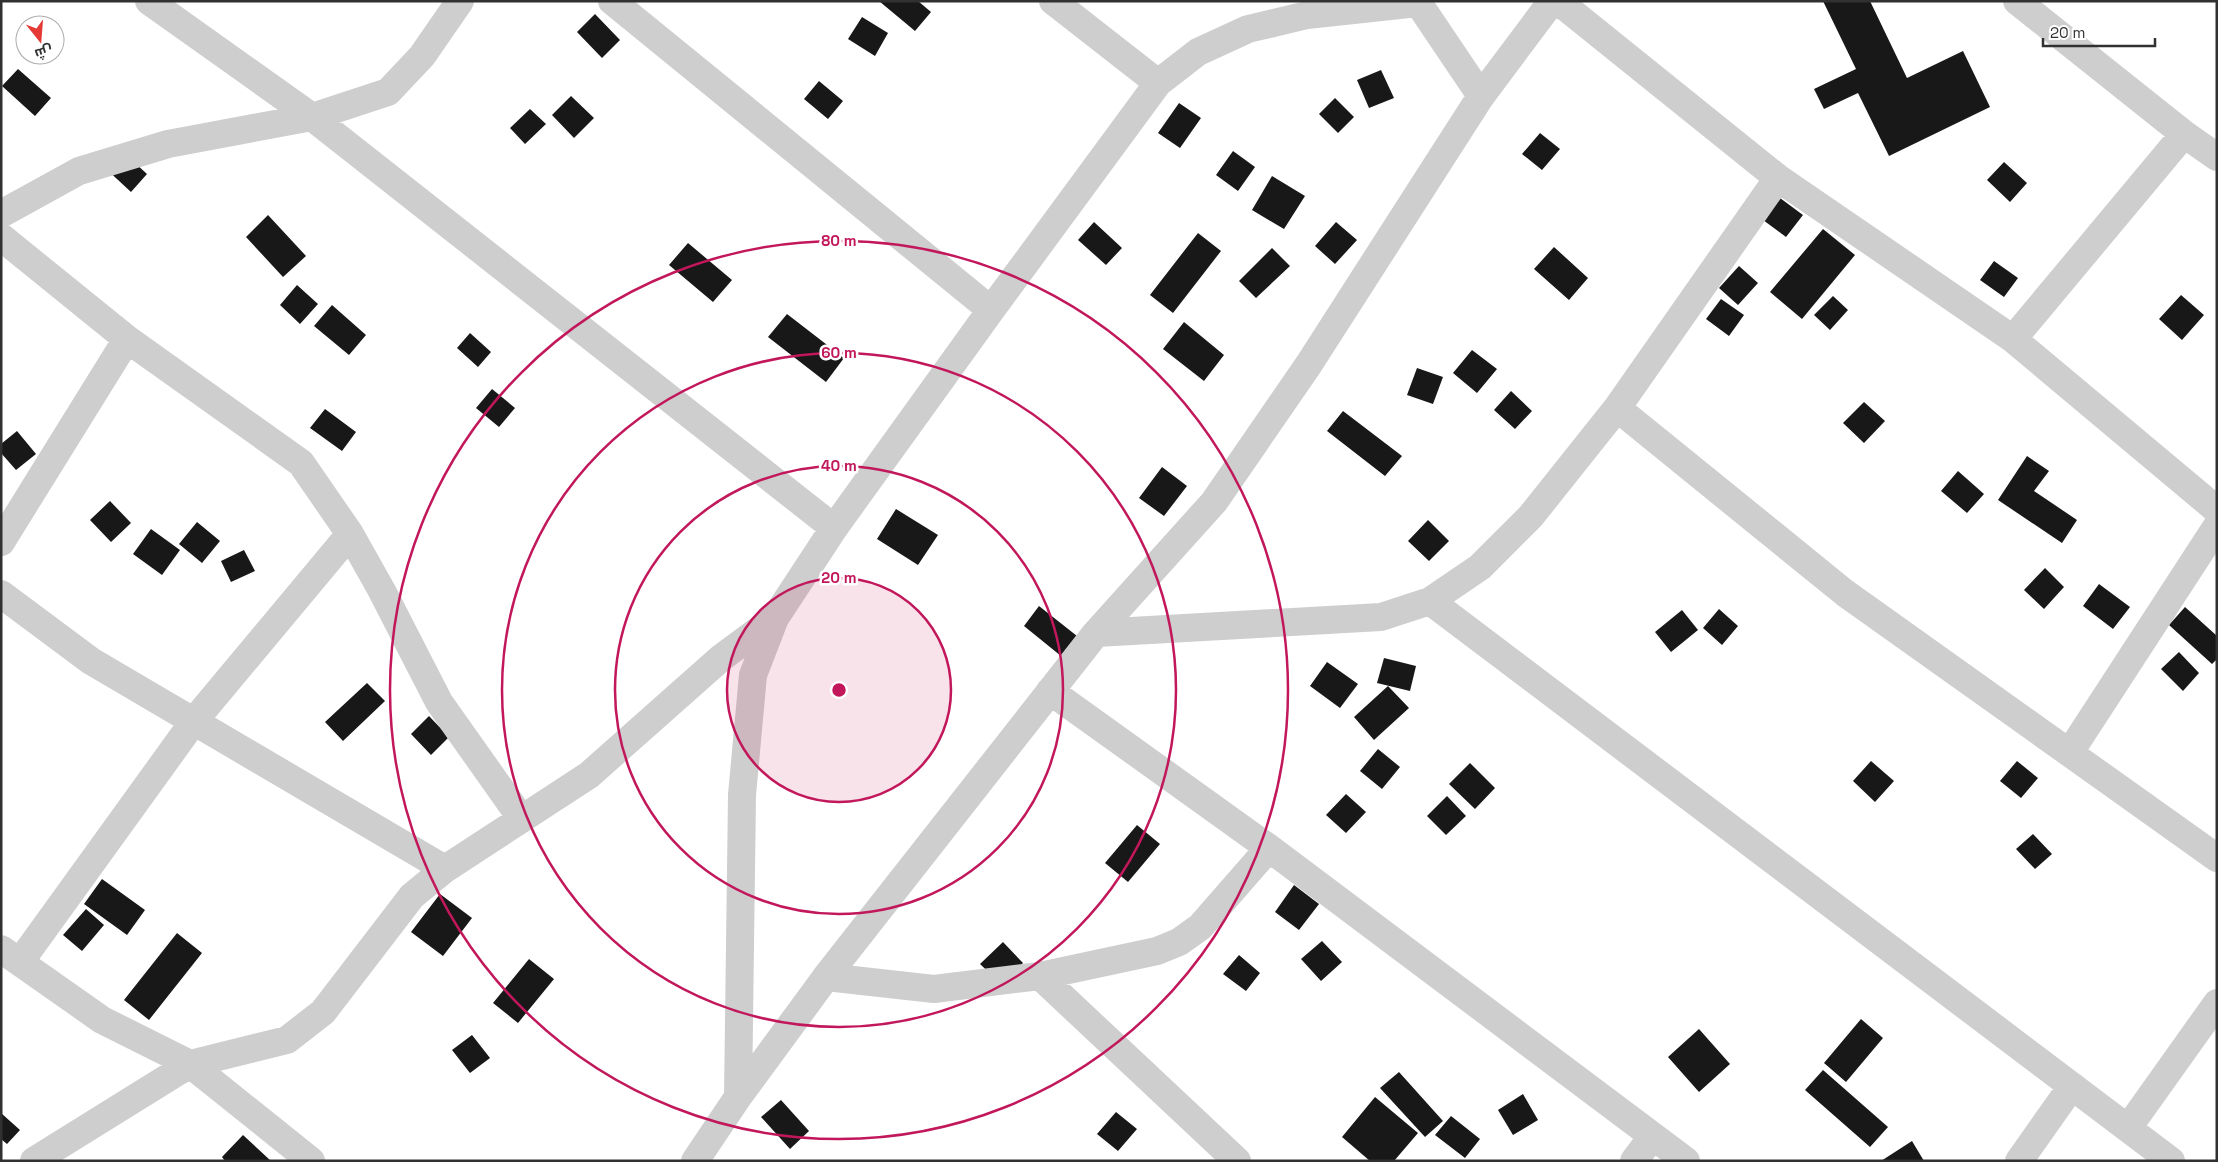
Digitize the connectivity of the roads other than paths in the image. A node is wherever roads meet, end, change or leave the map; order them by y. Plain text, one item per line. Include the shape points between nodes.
1 (149, 1) edge
2 (460, 1) edge
3 (612, 1) edge
4 (1053, 1) edge
5 (1552, 1) edge
6 (1558, 1) edge
7 (2017, 1) edge
8 (1417, 2) edge
9 (1158, 83) junction
10 (1481, 96) junction
11 (312, 117) junction
12 (2184, 134) junction
13 (2217, 157) edge
14 (1778, 178) junction
15 (1, 214) edge
16 (1, 237) edge
17 (991, 310) junction
18 (127, 339) junction
19 (2012, 340) junction
20 (1617, 408) junction
21 (2217, 510) edge
22 (2217, 526) edge
23 (834, 528) junction
24 (350, 534) junction
25 (1, 542) edge
26 (1, 594) edge
27 (1430, 601) junction
28 (775, 618) junction
29 (1096, 633) junction
30 (1050, 691) junction
31 (194, 721) junction
32 (2070, 752) junction
33 (521, 818) junction
34 (1269, 848) junction
35 (2217, 858) edge
36 (445, 869) junction
37 (11, 956) edge
38 (1040, 976) junction
39 (826, 977) junction
40 (2217, 1003) edge
41 (190, 1064) junction
42 (2072, 1086) junction
43 (738, 1096) junction
44 (2128, 1128) junction
45 (1652, 1137) junction
46 (34, 1161) edge
47 (311, 1161) edge
48 (695, 1161) edge
49 (1237, 1161) edge
50 (1634, 1161) edge
51 (1686, 1161) edge
52 (2019, 1161) edge
53 (2171, 1161) edge

1 - 11 street
2 - 11 street via 422,56 388,92
3 - 17 street
4 - 9 street
5 - 10 street
6 - 14 street
7 - 12 street
8 - 9 street via 1307,15 1248,29 1198,52
8 - 10 street
9 - 17 street
10 - 29 street via 1309,364 1214,502
11 - 15 street via 168,144 79,171
11 - 23 street
12 - 13 street
12 - 19 street
14 - 19 street
14 - 20 street
16 - 18 street
17 - 23 street
18 - 24 street via 301,463
18 - 25 street
19 - 21 street
20 - 27 street via 1532,516 1480,567
20 - 32 street via 1845,593
22 - 32 street
23 - 28 street
24 - 31 street
24 - 33 street via 439,702
26 - 31 street via 91,661
27 - 29 street via 1381,618
27 - 42 street
28 - 33 street via 721,658 589,775
28 - 43 street via 753,675 742,795
29 - 30 street
30 - 34 street
30 - 39 street
31 - 36 street
31 - 37 street
32 - 35 street
33 - 36 street
34 - 38 street via 1200,928 1179,942 1157,951
34 - 45 street
36 - 41 street via 412,896 323,1012 294,1035 287,1040
37 - 41 street via 102,1020
38 - 39 street via 934,989
38 - 49 street
39 - 43 street
40 - 44 street
41 - 46 street
41 - 47 street
42 - 44 street
42 - 52 street
43 - 48 street
44 - 53 street
45 - 50 street
45 - 51 street

